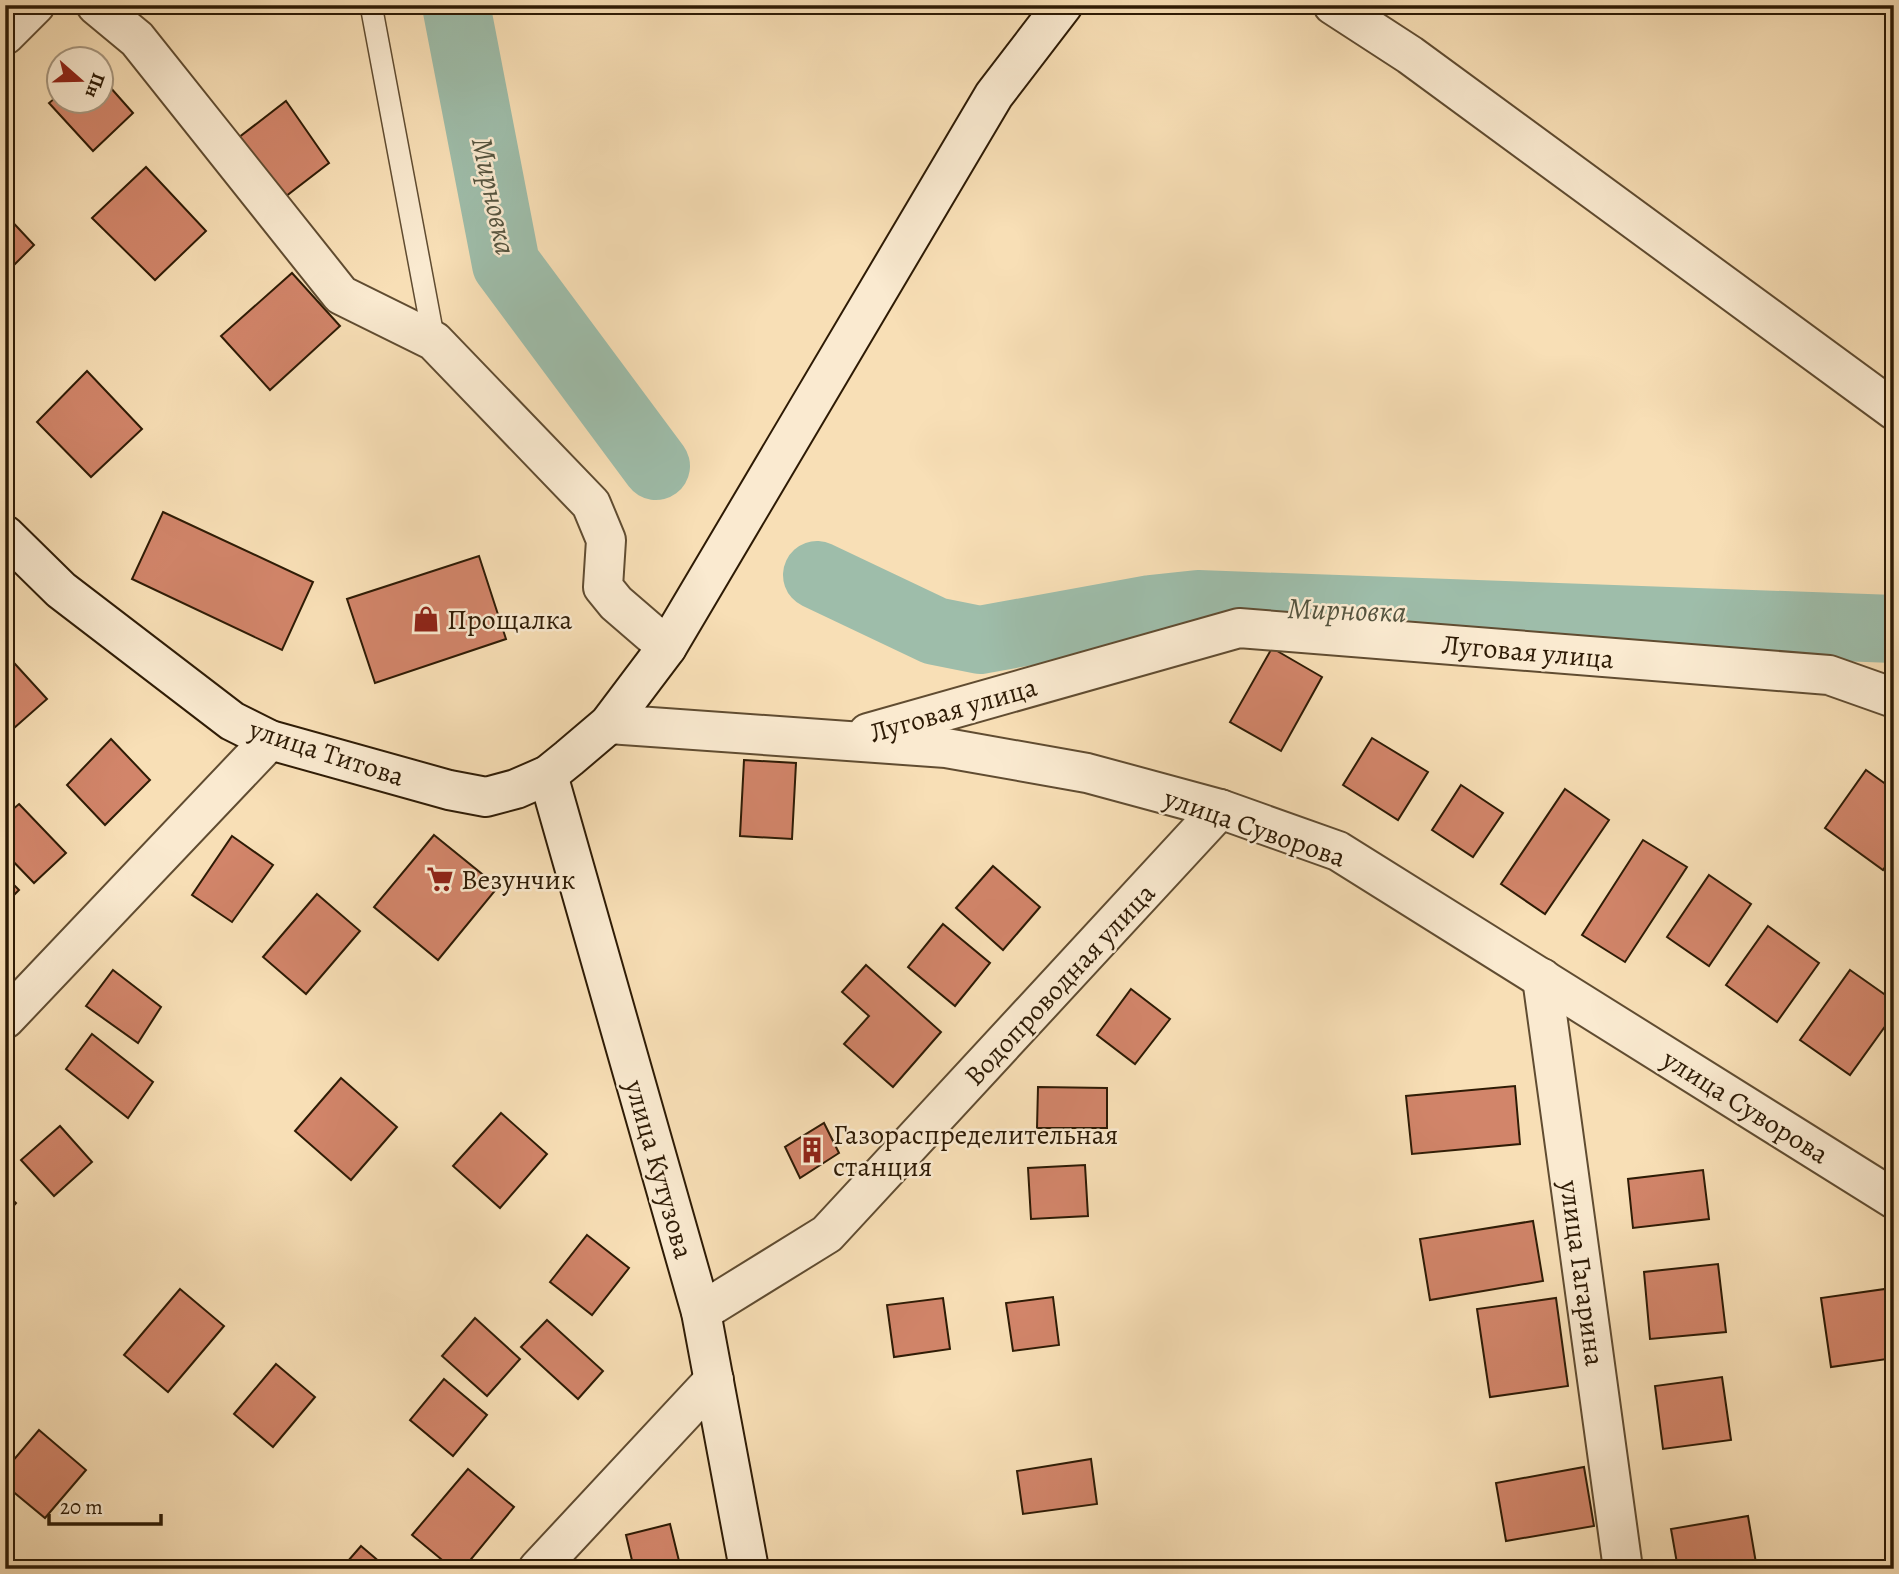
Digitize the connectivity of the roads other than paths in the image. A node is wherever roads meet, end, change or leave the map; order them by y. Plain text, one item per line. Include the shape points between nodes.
1 (35, 5) edge
2 (96, 5) edge
3 (371, 5) edge
4 (1063, 5) edge
5 (1332, 5) edge
6 (5, 35) edge
7 (434, 341) junction
8 (1894, 410) edge
9 (5, 535) edge
10 (667, 647) junction
11 (1894, 698) edge
12 (609, 724) junction
13 (270, 740) junction
14 (839, 741) junction
15 (548, 775) junction
16 (1220, 809) junction
17 (1542, 978) junction
18 (5, 1018) edge
19 (1894, 1199) edge
20 (701, 1312) junction
21 (714, 1380) junction
22 (538, 1569) edge
23 (749, 1569) edge
24 (1623, 1569) edge

1 - 6 street
2 - 7 street via 137,39 341,295
3 - 7 lane
4 - 10 street, улица Титова via 994,95
5 - 8 street via 1410,55
7 - 10 street via 591,504 606,540 603,587
9 - 13 street, улица Титова via 61,590 232,721
10 - 12 street, улица Титова
11 - 14 street, Луговая улица via 1829,675 1239,628
12 - 14 street, улица Суворова
12 - 15 street, улица Титова
13 - 15 street, улица Титова via 486,797
13 - 18 street
14 - 16 street, улица Суворова via 959,750 1087,774
15 - 20 street, улица Кутузова
16 - 17 street, улица Суворова via 1338,851
16 - 20 street, Водопроводная улица via 827,1234
17 - 19 street, улица Суворова
17 - 24 street, улица Гагарина
20 - 21 street, улица Кутузова
21 - 22 street
21 - 23 street, улица Кутузова

